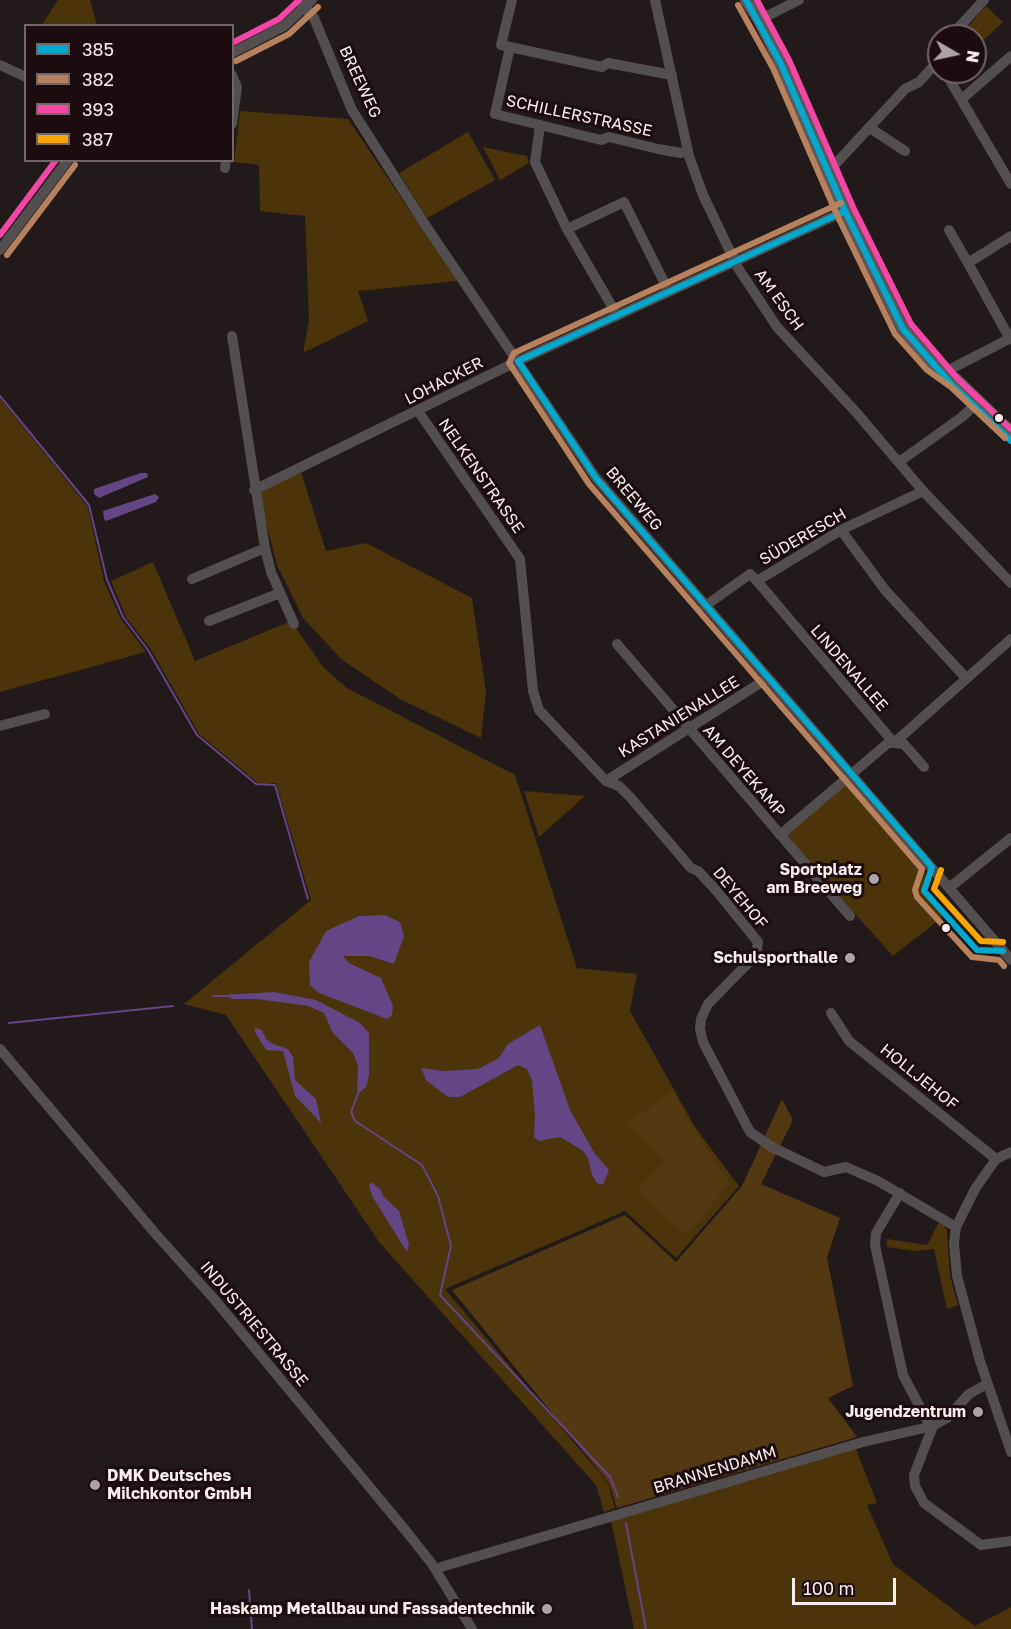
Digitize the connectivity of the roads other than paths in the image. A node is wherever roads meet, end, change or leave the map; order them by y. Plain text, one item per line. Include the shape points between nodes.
1 (512, 0) edge
2 (655, 0) edge
3 (746, 0) edge
4 (799, 0) edge
5 (984, 0) edge
6 (305, 2) edge
7 (759, 20) junction
8 (962, 24) edge
9 (510, 47) junction
10 (234, 51) edge
11 (1011, 56) edge
12 (0, 65) edge
13 (927, 74) edge
14 (672, 75) junction
15 (24, 76) edge
16 (234, 80) edge
17 (953, 84) edge
18 (962, 99) junction
19 (234, 109) edge
20 (540, 125) junction
21 (870, 128) junction
22 (688, 151) junction
23 (905, 151) dead end
24 (66, 162) edge
25 (828, 172) junction
26 (1011, 184) edge
27 (845, 211) junction
28 (567, 229) junction
29 (949, 230) dead end
30 (5, 236) edge
31 (1011, 236) edge
32 (0, 250) edge
33 (734, 261) junction
34 (969, 263) junction
35 (668, 290) junction
36 (617, 315) junction
37 (232, 336) dead end
38 (1010, 338) edge
39 (518, 361) junction
40 (943, 373) junction
41 (976, 404) junction
42 (418, 411) junction
43 (1011, 432) edge
44 (1011, 441) edge
45 (899, 462) junction
46 (254, 490) junction
47 (923, 491) junction
48 (841, 530) junction
49 (265, 548) junction
50 (520, 559) joint
51 (192, 579) dead end
52 (757, 581) junction
53 (1011, 584) edge
54 (280, 593) junction
55 (705, 606) junction
56 (209, 621) dead end
57 (294, 624) dead end
58 (1011, 639) edge
59 (617, 644) dead end
60 (768, 678) junction
61 (966, 678) junction
62 (45, 714) dead end
63 (0, 726) edge
64 (688, 729) junction
65 (894, 743) junction
66 (924, 767) dead end
67 (853, 773) junction
68 (606, 781) junction
69 (780, 835) junction
70 (1011, 838) edge
71 (949, 888) junction
72 (850, 916) dead end
73 (1011, 960) edge
74 (831, 1012) dead end
75 (0, 1049) edge
76 (1011, 1152) edge
77 (996, 1158) junction
78 (900, 1193) junction
79 (956, 1227) junction
80 (987, 1384) junction
81 (931, 1426) junction
82 (1011, 1452) edge
83 (1011, 1541) edge
84 (441, 1567) dead end
85 (472, 1629) edge

1 - 9 street, SCHILLERSTRASSE via 501,45
2 - 14 street, AM ESCH
3 - 7 main road
4 - 7 street
5 - 8 street
6 - 10 street via 284,26
6 - 39 street, BREEWEG via 352,110
7 - 25 main road
9 - 14 street via 602,67 609,63
9 - 20 street, SCHILLERSTRASSE via 495,114
11 - 18 street
12 - 15 street
13 - 21 street via 905,89
14 - 22 street, AM ESCH
16 - 19 street
17 - 18 street
18 - 26 street
20 - 22 street, SCHILLERSTRASSE via 601,140 609,136 658,149
20 - 28 street via 535,162
21 - 23 street
21 - 25 street
22 - 33 street, AM ESCH
24 - 30 street
25 - 27 main road
27 - 33 street, LOHACKER
27 - 40 main road via 903,330
28 - 35 street via 624,202
28 - 36 street
29 - 34 street
30 - 32 street
31 - 34 street
33 - 35 street, LOHACKER
33 - 45 street, AM ESCH via 777,327
34 - 38 street
35 - 36 street, LOHACKER
36 - 39 street, LOHACKER
37 - 46 street
38 - 40 street
39 - 42 street, LOHACKER
39 - 55 street, BREEWEG via 596,478
40 - 41 main road
41 - 43 main road
41 - 44 main road
41 - 45 street
42 - 46 street, LOHACKER
42 - 50 street, NELKENSTRASSE
45 - 47 street, AM ESCH
46 - 49 street
47 - 48 street, SÜDERESCH
47 - 53 street, AM ESCH
48 - 52 street, SÜDERESCH
48 - 61 street via 885,591
49 - 51 street
49 - 54 street
50 - 68 street, DEYEHOF via 533,691 539,710
52 - 55 street, SÜDERESCH via 750,574
52 - 65 street, LINDENALLEE
54 - 56 street
54 - 57 street
55 - 60 street, BREEWEG
58 - 61 street
59 - 64 street, AM DEYEKAMP
60 - 64 street, KASTANIENALLEE
60 - 67 street, BREEWEG
61 - 65 street
62 - 63 street
64 - 68 street, KASTANIENALLEE
64 - 69 street, AM DEYEKAMP
65 - 66 street, LINDENALLEE via 904,744
65 - 67 street via 888,743
67 - 69 street
67 - 71 street, BREEWEG
68 - 78 street, DEYEHOF via 619,786 631,798 758,942 756,955 708,1004 700,1029 750,1132 824,1172 846,1167
69 - 72 street, AM DEYEKAMP
70 - 71 street
71 - 73 street, BREEWEG
74 - 77 street, HOLLJEHOF via 849,1041
75 - 85 street, INDUSTRIESTRASSE via 406,1531 432,1564
76 - 77 street
77 - 79 street
78 - 79 street, DEYEHOF
78 - 81 street via 876,1233 875,1245 903,1375
79 - 80 street via 957,1276
80 - 81 street, BRANNENDAMM via 969,1394 947,1418
80 - 82 street
81 - 83 street via 914,1475 924,1503 981,1545
81 - 84 street, BRANNENDAMM via 863,1442

